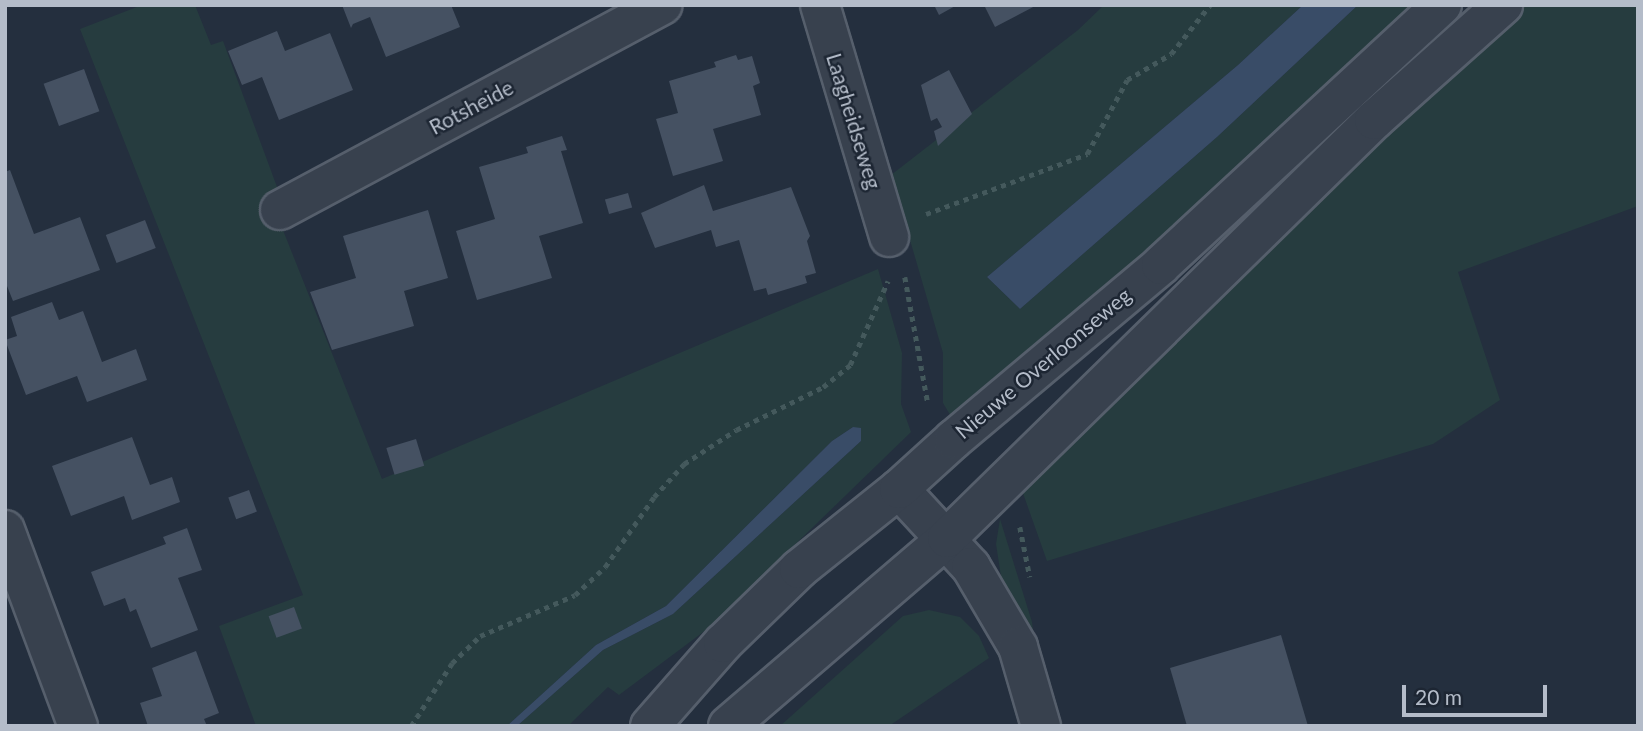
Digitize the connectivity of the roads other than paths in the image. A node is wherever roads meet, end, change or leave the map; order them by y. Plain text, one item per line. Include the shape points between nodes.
1 (663, 5) edge
2 (820, 5) edge
3 (1442, 5) edge
4 (1503, 5) edge
5 (280, 210) dead end
6 (896, 253) road end
7 (900, 489) junction
8 (5, 530) edge
9 (947, 538) junction
10 (78, 726) edge
11 (650, 726) edge
12 (729, 726) edge
13 (1041, 726) edge

1 - 5 street, Rotsheide
2 - 6 street, Laagheidseweg
3 - 7 street, Nieuwe Overloonseweg via 1161,265
4 - 9 street via 1374,120
7 - 9 street
7 - 11 street, Nieuwe Overloonseweg via 799,569 723,643
8 - 10 street
9 - 12 street
9 - 13 street via 971,567 1018,647

